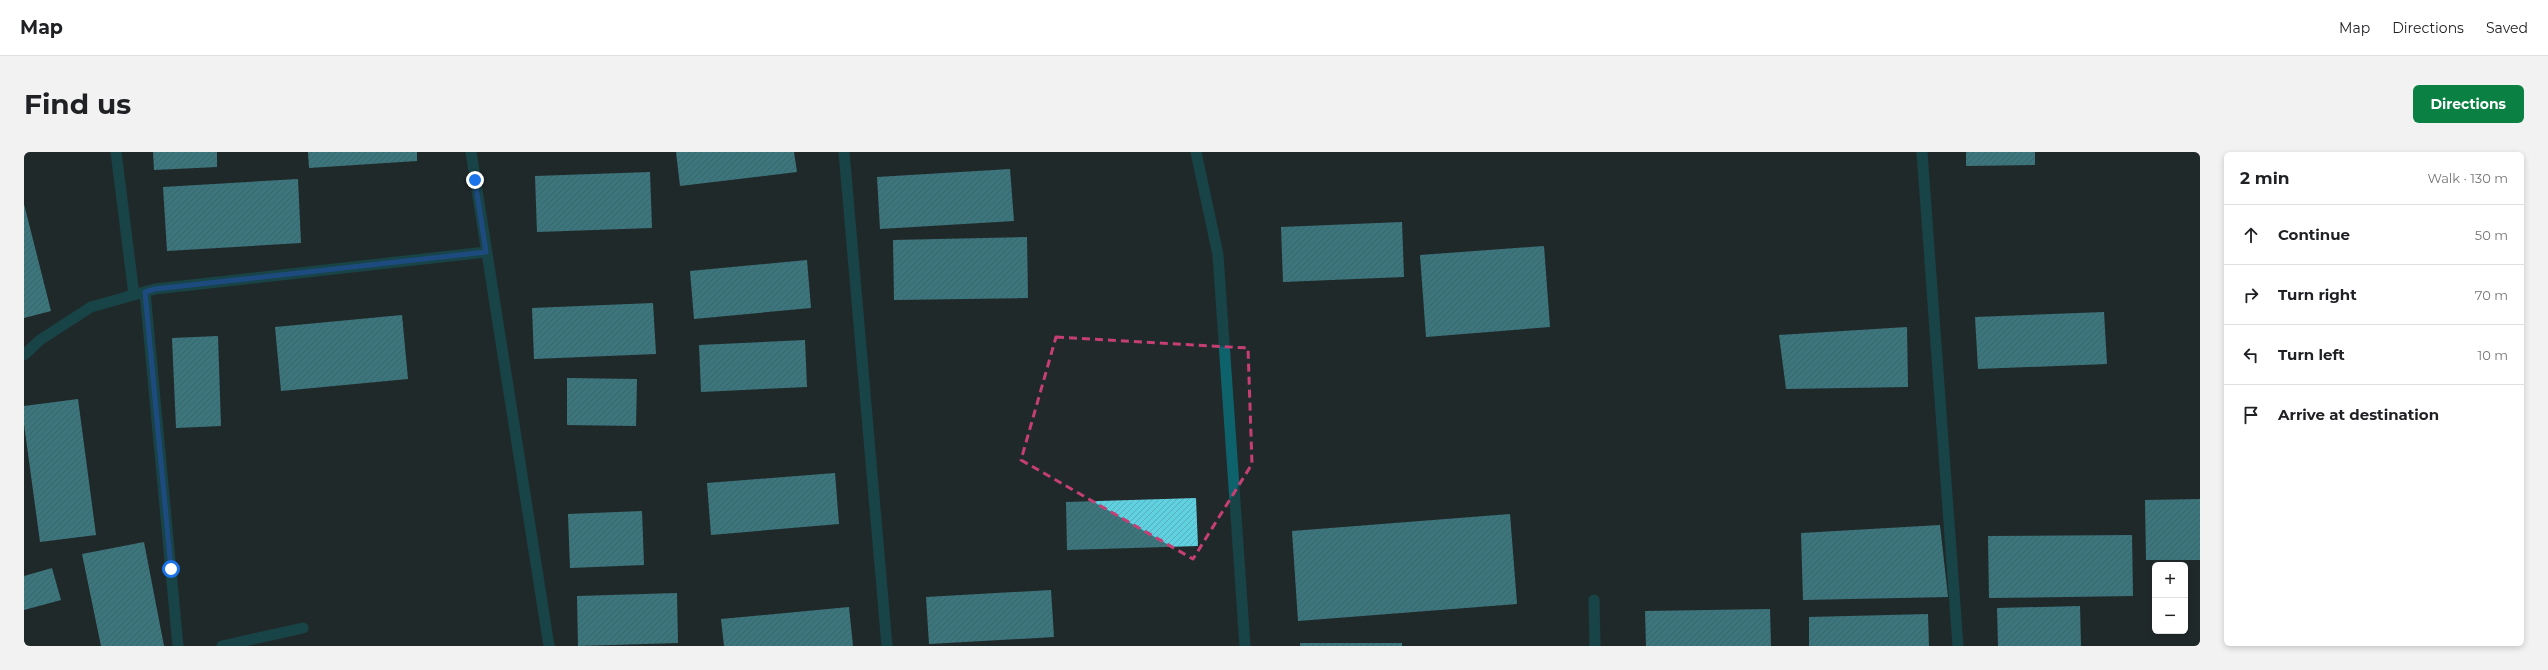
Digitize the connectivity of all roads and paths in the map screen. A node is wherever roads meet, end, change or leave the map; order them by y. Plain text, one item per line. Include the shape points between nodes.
1 (116, 152) edge
2 (471, 152) edge
3 (844, 152) edge
4 (1196, 152) edge
5 (1922, 152) edge
6 (486, 252) junction
7 (145, 292) junction
8 (134, 295) junction
9 (24, 355) edge
10 (1594, 600) dead end
11 (303, 628) dead end
12 (178, 646) edge
13 (222, 646) edge
14 (548, 646) edge
15 (888, 646) edge
16 (1245, 646) edge
17 (1595, 646) edge
18 (1958, 646) edge

1 - 8 street
2 - 6 street
3 - 15 street
4 - 16 street via 1218,256
5 - 18 street
6 - 7 street
6 - 14 street
7 - 8 street
7 - 12 street
8 - 9 street via 91,307 40,340
10 - 17 street
11 - 13 street

